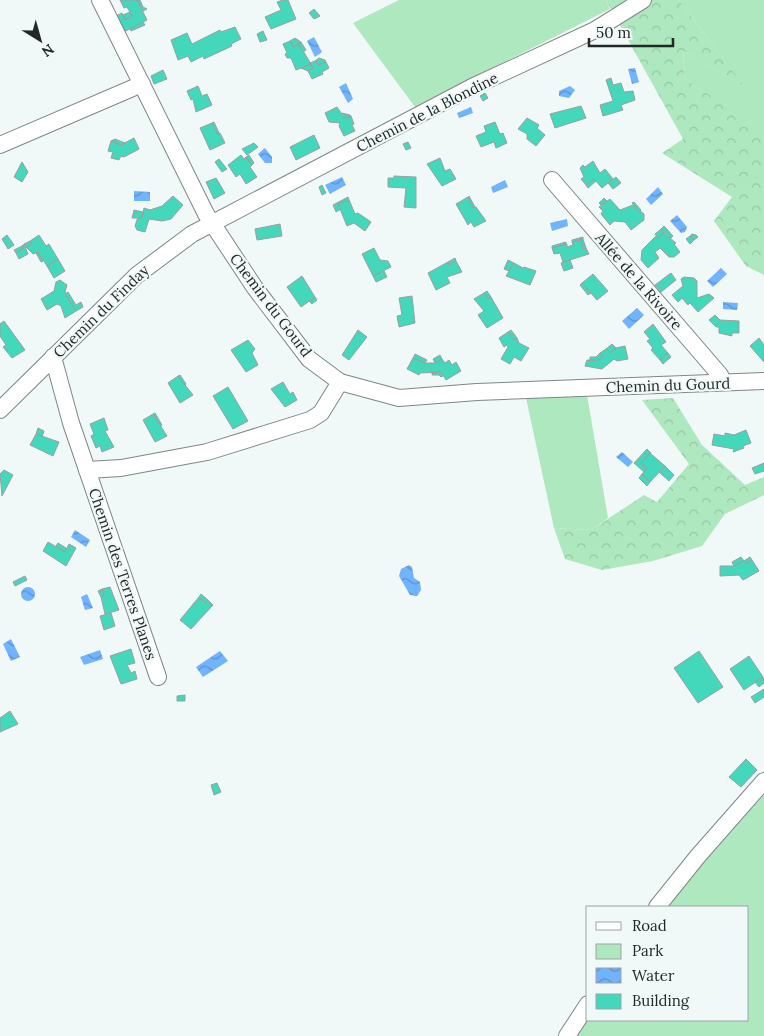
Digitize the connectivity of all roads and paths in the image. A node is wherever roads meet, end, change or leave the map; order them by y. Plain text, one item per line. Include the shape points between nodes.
1 (100, 0) edge
2 (643, 0) edge
3 (142, 84) junction
4 (0, 145) edge
5 (552, 180) dead end
6 (211, 222) junction
7 (53, 357) junction
8 (764, 381) edge
9 (340, 382) junction
10 (723, 382) junction
11 (0, 410) edge
12 (87, 470) junction
13 (158, 677) dead end
14 (764, 781) edge
15 (657, 906) edge
16 (586, 1007) edge
17 (566, 1036) edge

1 - 3 street, Chemin du Gourd
2 - 6 street, Chemin de la Blondine via 595,30 472,87
3 - 4 street
3 - 6 street, Chemin du Gourd
5 - 10 street, Allée de la Rivoire
6 - 7 street, Chemin du Finday via 155,260
6 - 9 street, Chemin du Gourd via 309,359
7 - 11 street, Chemin du Finday
7 - 12 street, Chemin des Terres Planes
8 - 10 street, Chemin du Gourd
9 - 10 street, Chemin du Gourd via 399,398
9 - 12 street, Chemin des Terres Planes via 320,412 310,420 207,452 120,468
12 - 13 street, Chemin des Terres Planes
14 - 15 street
16 - 17 street

